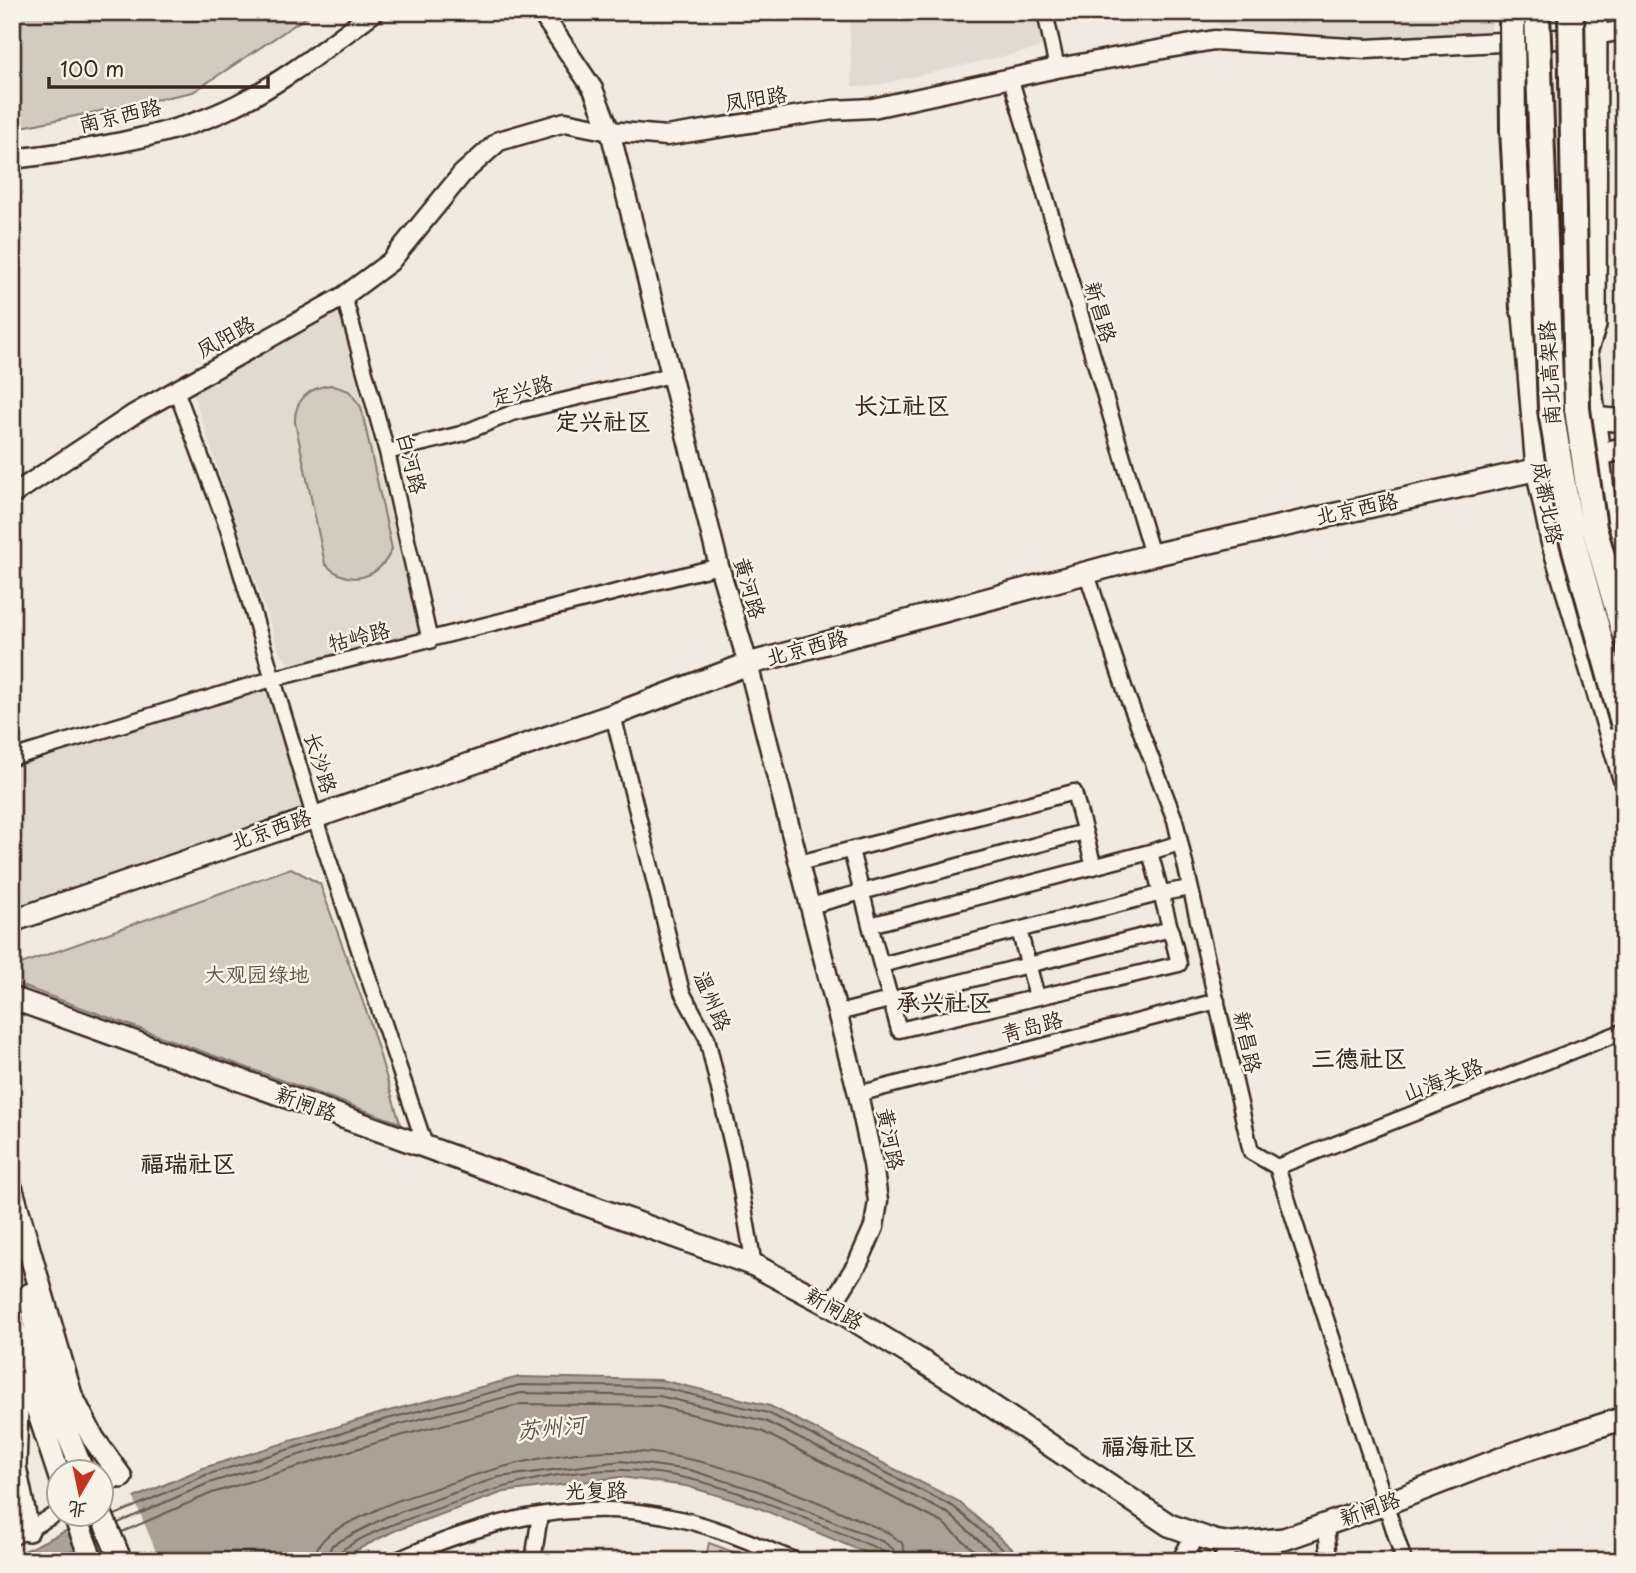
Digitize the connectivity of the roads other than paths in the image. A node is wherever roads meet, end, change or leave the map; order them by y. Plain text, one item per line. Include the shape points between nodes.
1 (374, 12) edge
2 (541, 12) edge
3 (1045, 12) edge
4 (1502, 12) edge
5 (1512, 12) edge
6 (1524, 12) edge
7 (1537, 12) edge
8 (1571, 12) edge
9 (1578, 12) edge
10 (1595, 12) edge
11 (1587, 29) edge
12 (1624, 30) edge
13 (1513, 39) junction
14 (1058, 68) junction
15 (1011, 80) junction
16 (610, 131) junction
17 (12, 159) edge
18 (344, 296) junction
19 (1524, 309) junction
20 (1586, 349) junction
21 (671, 375) junction
22 (176, 390) junction
23 (1593, 418) junction
24 (1624, 421) edge
25 (1624, 448) edge
26 (387, 452) junction
27 (1597, 455) junction
28 (1538, 469) junction
29 (12, 495) edge
30 (1152, 555) junction
31 (719, 566) junction
32 (1087, 574) junction
33 (1624, 595) edge
34 (1624, 632) edge
35 (430, 641) junction
36 (748, 664) junction
37 (272, 679) junction
38 (613, 715) junction
39 (1624, 726) edge
40 (12, 758) edge
41 (1624, 775) edge
42 (313, 816) junction
43 (1084, 832) junction
44 (1180, 843) junction
45 (851, 850) junction
46 (1150, 852) junction
47 (799, 863) junction
48 (1094, 867) junction
49 (1191, 888) junction
50 (862, 891) junction
51 (1161, 893) junction
52 (810, 906) junction
53 (12, 921) edge
54 (870, 925) junction
55 (1171, 929) junction
56 (1019, 930) junction
57 (881, 965) junction
58 (1029, 965) junction
59 (1037, 997) junction
60 (12, 998) edge
61 (890, 1000) junction
62 (1217, 1001) junction
63 (838, 1013) junction
64 (1624, 1031) edge
65 (859, 1094) junction
66 (426, 1147) junction
67 (1277, 1167) junction
68 (12, 1191) edge
69 (754, 1265) junction
70 (831, 1306) junction
71 (12, 1318) edge
72 (12, 1384) edge
73 (1624, 1418) edge
74 (51, 1458) edge
75 (78, 1458) edge
76 (121, 1477) joint
77 (116, 1480) edge
78 (1385, 1504) junction
79 (540, 1516) junction
80 (46, 1520) edge
81 (1326, 1526) junction
82 (79, 1528) edge
83 (107, 1528) edge
84 (20, 1534) edge
85 (1195, 1536) junction
86 (1233, 1544) junction
87 (92, 1561) edge
88 (121, 1561) edge
89 (395, 1561) edge
90 (533, 1561) edge
91 (797, 1561) edge
92 (1181, 1561) edge
93 (1220, 1561) edge
94 (1329, 1561) edge
95 (1404, 1561) edge

1 - 17 street, 南京西路 via 298,68 226,110 95,148
2 - 16 street, 黄河路 via 593,89
3 - 14 street
4 - 13 main road
5 - 19 highway, bridge via 1513,129
6 - 13 main road
7 - 39 highway, 南北高架路, bridge via 1551,410 1571,535
8 - 34 highway, 南北高架路, bridge via 1577,409 1594,528
9 - 11 main road
10 - 11 main road
11 - 12 street, 凤阳路
11 - 13 street, 凤阳路
11 - 20 highway
11 - 20 main road via 1594,326
13 - 14 street, 凤阳路 via 1366,49 1214,40
13 - 19 main road, 成都北路 via 1504,177
14 - 15 street, 凤阳路
15 - 16 street, 凤阳路 via 873,108 666,136
15 - 30 street, 新昌路
16 - 18 street, 凤阳路 via 565,122 499,141 462,174 390,262
16 - 21 street, 黄河路
18 - 22 street, 凤阳路
18 - 26 street, 白河路
19 - 28 main road, 成都北路
20 - 23 main road
21 - 26 street, 定兴路 via 512,413 461,434
21 - 31 street, 黄河路
22 - 29 street, 凤阳路
22 - 37 street, 长沙路 via 228,529
23 - 24 main road
23 - 27 main road
25 - 27 main road, 北京西路
26 - 35 street, 白河路
27 - 28 main road, 北京西路
27 - 33 main road
28 - 30 main road, 北京西路
28 - 41 main road, 成都北路 via 1553,541
30 - 32 main road, 北京西路
31 - 35 street, 牯岭路
31 - 36 street, 黄河路
32 - 36 main road, 北京西路
32 - 44 street, 新昌路
35 - 37 street, 牯岭路
36 - 38 main road, 北京西路
36 - 47 street, 黄河路
37 - 40 street, 牯岭路
37 - 42 street, 长沙路
38 - 42 main road, 北京西路
38 - 69 street, 温州路 via 682,992 707,1038
42 - 53 main road, 北京西路
42 - 66 street, 长沙路
43 - 45 street via 1074,792
43 - 48 street
43 - 50 street
44 - 46 street
44 - 49 street, 新昌路
45 - 47 street
45 - 50 street
46 - 48 street
46 - 51 street
47 - 52 street, 黄河路
48 - 54 street
49 - 51 street
49 - 62 street, 新昌路
50 - 52 street
50 - 54 street
51 - 55 street
51 - 56 street
52 - 63 street, 黄河路
54 - 57 street
55 - 58 street
55 - 59 street via 1180,964
56 - 57 street
56 - 58 street
57 - 61 street
58 - 59 street
58 - 61 street
59 - 61 street via 899,1030
60 - 66 main road, 新闸路
61 - 63 street
62 - 65 street, 青岛路
62 - 67 street, 新昌路 via 1251,1152
63 - 65 street, 黄河路
64 - 67 street, 山海关路
65 - 70 street, 黄河路 via 878,1201 867,1246
66 - 69 main road, 新闸路
67 - 78 street
68 - 75 main road via 44,1376
68 - 76 main road via 71,1395 93,1438
69 - 70 main road, 新闸路
70 - 85 main road, 新闸路 via 959,1384 1146,1510
71 - 74 main road
72 - 84 main road via 17,1408
73 - 78 main road, 新闸路 via 1518,1452
76 - 77 street
78 - 81 main road, 新闸路
78 - 95 street
79 - 89 street, 光复路 via 466,1532
79 - 90 street
79 - 91 street, 光复路 via 605,1509 666,1516 706,1526
80 - 84 street
81 - 86 main road, 新闸路 via 1284,1539
81 - 94 street
82 - 87 main road
83 - 88 main road
85 - 86 main road, 新闸路
85 - 92 street
86 - 93 street

